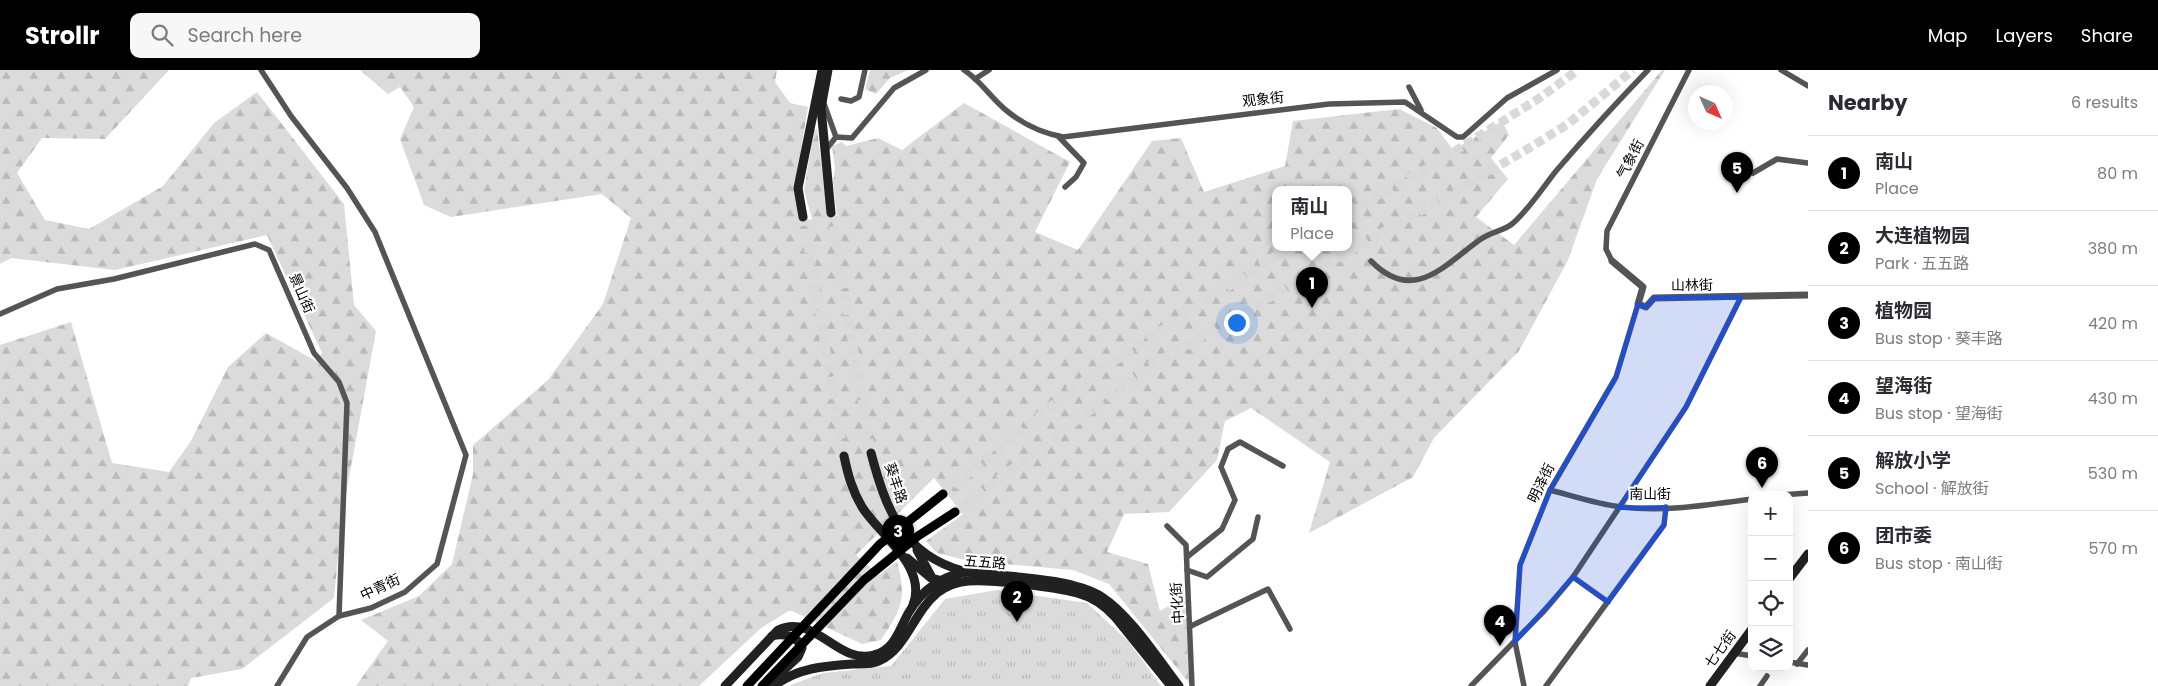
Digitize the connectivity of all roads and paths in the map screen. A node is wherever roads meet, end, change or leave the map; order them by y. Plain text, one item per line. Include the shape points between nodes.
1 (262, 70) edge
2 (822, 70) edge
3 (828, 70) edge
4 (865, 70) edge
5 (926, 70) edge
6 (964, 70) edge
7 (990, 70) edge
8 (1557, 70) edge
9 (1648, 70) edge
10 (1689, 70) edge
11 (1781, 70) edge
12 (975, 79) junction
13 (1808, 86) edge
14 (1409, 87) dead end
15 (822, 97) junction
16 (841, 99) dead end
17 (1422, 112) junction
18 (1058, 136) junction
19 (836, 137) junction
20 (825, 150) junction
21 (1808, 163) edge
22 (1752, 173) dead end
23 (1064, 187) dead end
24 (831, 213) tunnel mouth
25 (803, 217) tunnel mouth
26 (1371, 261) dead end
27 (1612, 261) joint
28 (1808, 294) edge
29 (1740, 297) junction
30 (1638, 304) junction
31 (0, 314) edge
32 (871, 453) tunnel mouth
33 (844, 456) tunnel mouth
34 (1283, 466) dead end
35 (1550, 490) junction
36 (1808, 492) edge
37 (943, 494) tunnel mouth
38 (1793, 494) edge
39 (1748, 500) edge
40 (1619, 507) junction
41 (1666, 507) junction
42 (954, 512) tunnel mouth
43 (1258, 517) dead end
44 (1168, 526) dead end
45 (916, 548) junction
46 (1808, 554) edge
47 (905, 556) junction
48 (1187, 557) junction
49 (918, 562) junction
50 (1187, 570) junction
51 (967, 572) junction
52 (1793, 574) edge
53 (1573, 577) junction
54 (935, 579) junction
55 (958, 583) junction
56 (930, 588) junction
57 (1608, 602) junction
58 (927, 603) junction
59 (910, 610) junction
60 (339, 616) junction
61 (1191, 626) junction
62 (1290, 629) dead end
63 (1748, 634) edge
64 (772, 636) junction
65 (1515, 642) junction
66 (1808, 650) edge
67 (1734, 653) junction
68 (1748, 655) edge
69 (1793, 663) edge
70 (1797, 664) junction
71 (1808, 665) edge
72 (1767, 676) dead end
73 (278, 686) edge
74 (725, 686) edge
75 (747, 686) edge
76 (762, 686) edge
77 (768, 686) edge
78 (774, 686) edge
79 (1170, 686) edge
80 (1179, 686) edge
81 (1192, 686) edge
82 (1471, 686) edge
83 (1524, 686) edge
84 (1546, 686) edge
85 (1710, 686) edge
86 (1760, 686) edge

1 - 60 street, 中青街 via 290,116 347,188 375,232 466,455 437,564 405,592 371,608
2 - 25 main road via 798,188
3 - 15 main road
4 - 16 street via 859,96 851,101
5 - 19 street via 894,88 852,138
6 - 12 street, 观象街
7 - 12 street
8 - 17 street, 观象街 via 1507,98 1463,137 1457,137
9 - 26 street via 1604,115 1512,224 1483,238 1440,272 1419,279 1400,280 1383,273
10 - 27 street, 气象街 via 1607,231 1606,249
11 - 13 street
12 - 18 street, 观象街 via 1006,111 1034,129
14 - 17 street
15 - 19 street
15 - 20 main road
17 - 18 street, 观象街 via 1405,102 1329,104
18 - 23 street via 1084,163 1076,177
19 - 20 street
20 - 24 main road
21 - 22 street via 1777,159
27 - 30 street via 1643,287
28 - 29 street, 山林街
29 - 30 street, 山林街 via 1654,298 1646,307
29 - 40 street via 1686,407
30 - 35 street, 明泽街 via 1616,377
31 - 60 street, 景山街 via 57,289 114,279 255,244 269,250 314,353 339,382 347,402
32 - 45 main road, 葵丰路 via 889,510
33 - 47 main road via 851,485 863,508
34 - 48 street via 1240,442 1228,449 1221,467 1235,500 1222,529
35 - 40 street, 南山街
35 - 65 street, 明泽街 via 1520,565
36 - 38 street
37 - 75 main road via 880,544
39 - 41 street, 南山街 via 1705,506
40 - 41 street, 南山街
40 - 53 street
41 - 57 street via 1664,525
42 - 76 main road via 911,541 864,580
43 - 50 street via 1254,539 1207,578
44 - 48 street, 中化街 via 1186,545
45 - 49 main road
45 - 51 main road, 葵丰路 via 939,562
46 - 52 main road
47 - 49 main road
47 - 59 main road via 915,597
48 - 50 street, 中化街
49 - 54 main road
50 - 61 street, 中化街
51 - 54 main road, 五五路
51 - 80 main road, 五五路 via 1056,582 1092,592 1118,610
53 - 57 street
53 - 65 street
54 - 55 main road
54 - 56 main road
55 - 58 main road, 五五路 via 937,593
55 - 79 main road, 五五路 via 978,581 1065,590 1091,598 1115,617
56 - 58 main road
56 - 59 main road
57 - 84 street
58 - 78 main road, 五五路 via 900,646 877,662 814,667 787,677
59 - 64 main road via 890,646 872,656 853,654 800,626 785,627
60 - 73 street, 中青街 via 307,637
61 - 62 street via 1268,589
61 - 81 street, 中化街
63 - 67 main road, 七七街
64 - 74 main road
64 - 77 main road via 792,637 802,648 798,657
65 - 82 street
65 - 83 street, 明泽街
66 - 70 street
67 - 68 street
67 - 85 main road, 七七街
69 - 70 street
70 - 71 street
72 - 86 street

